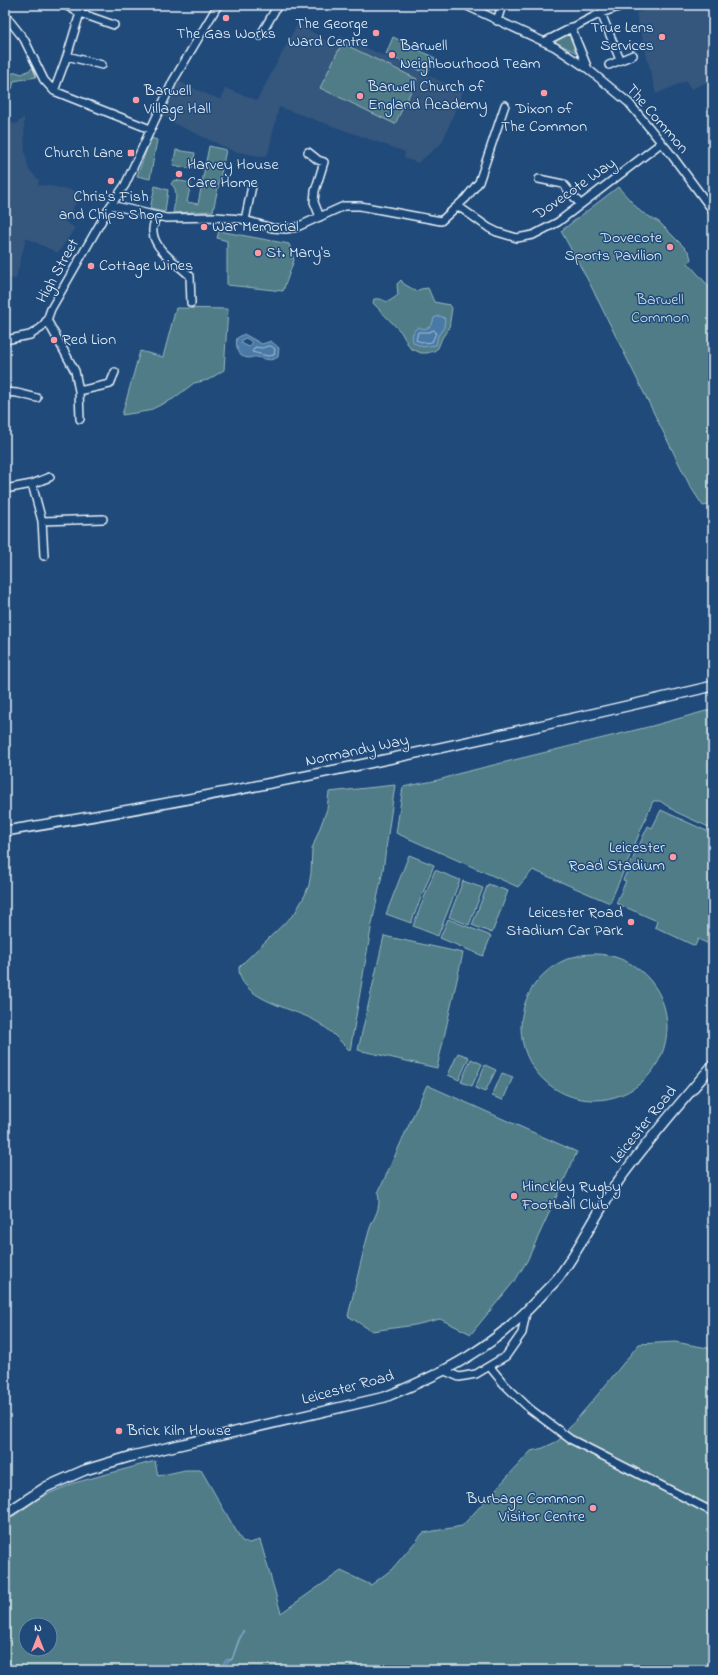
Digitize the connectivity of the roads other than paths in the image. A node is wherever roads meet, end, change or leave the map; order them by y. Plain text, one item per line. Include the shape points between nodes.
1 (65, 5) edge
2 (218, 5) edge
3 (278, 5) edge
4 (465, 5) edge
5 (502, 5) edge
6 (624, 5) edge
7 (80, 13) junction
8 (601, 13) junction
9 (5, 15) edge
10 (497, 21) junction
11 (114, 25) dead end
12 (570, 27) junction
13 (260, 36) dead end
14 (544, 42) junction
15 (634, 55) dead end
16 (67, 56) junction
17 (620, 60) junction
18 (609, 64) dead end
19 (102, 65) dead end
20 (588, 69) junction
21 (54, 91) junction
22 (505, 105) dead end
23 (150, 129) junction
24 (661, 143) junction
25 (308, 152) dead end
26 (324, 162) junction
27 (332, 163) dead end
28 (539, 179) dead end
29 (252, 186) dead end
30 (580, 204) junction
31 (112, 205) junction
32 (458, 206) junction
33 (713, 211) edge
34 (156, 216) junction
35 (320, 217) junction
36 (245, 220) junction
37 (191, 303) dead end
38 (48, 320) junction
39 (5, 340) edge
40 (115, 372) dead end
41 (79, 391) junction
42 (5, 392) edge
43 (37, 398) dead end
44 (80, 420) dead end
45 (50, 477) dead end
46 (32, 484) junction
47 (5, 489) edge
48 (103, 519) dead end
49 (42, 521) junction
50 (44, 556) dead end
51 (713, 686) edge
52 (5, 831) edge
53 (713, 1065) edge
54 (526, 1312) junction
55 (490, 1367) junction
56 (444, 1371) junction
57 (713, 1512) edge
58 (5, 1514) edge

1 - 7 street
2 - 23 street, High Street via 173,81
3 - 13 street
4 - 10 street, The Common
5 - 10 street
6 - 8 street
7 - 11 street
7 - 16 street
8 - 12 street
8 - 17 street
9 - 21 street via 24,39 44,80
10 - 14 street, The Common
12 - 14 street
12 - 20 street
14 - 20 street, The Common via 566,53
15 - 17 street
16 - 19 street
16 - 21 street
17 - 18 street
20 - 24 street, The Common via 629,103
21 - 23 street
22 - 32 street via 479,182
23 - 31 street, High Street via 125,185
24 - 30 street, Dovecote Way
24 - 33 street, The Common
25 - 26 street
26 - 27 street
26 - 35 street via 314,202
28 - 30 street via 563,184
29 - 36 street
30 - 32 street, Dovecote Way via 542,231 518,238 488,228
31 - 34 street
31 - 38 street, High Street via 62,290
32 - 35 street via 441,221 360,206 344,206
34 - 36 street
34 - 37 street via 153,232 157,244 190,276
35 - 36 street via 298,227 286,229 272,228
38 - 39 street via 30,335
38 - 41 street via 75,371
40 - 41 street via 110,384
41 - 44 street
42 - 43 street
45 - 46 street
46 - 47 street
46 - 49 street
48 - 49 street
49 - 50 street
51 - 52 main road, Normandy Way via 332,772
53 - 54 main road, Leicester Road via 642,1149 618,1182 558,1278
54 - 55 street via 522,1334 506,1356
54 - 56 main road, Leicester Road via 492,1341
55 - 56 street via 476,1374 459,1377
55 - 57 street via 530,1409 570,1439
56 - 58 main road, Leicester Road via 385,1397 132,1456 85,1470 46,1487

